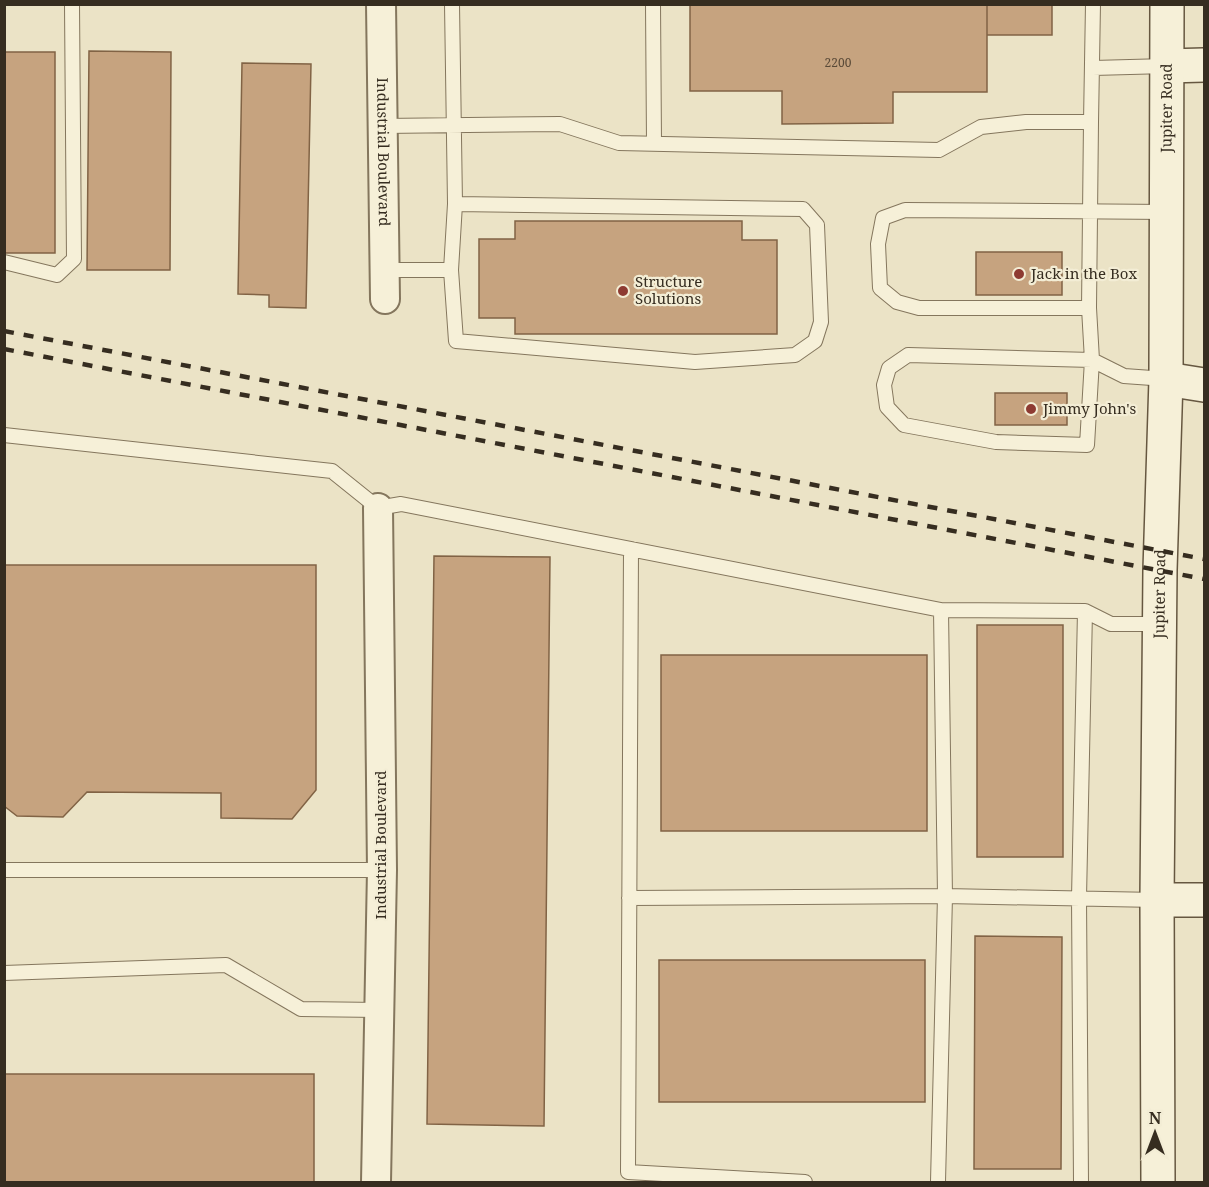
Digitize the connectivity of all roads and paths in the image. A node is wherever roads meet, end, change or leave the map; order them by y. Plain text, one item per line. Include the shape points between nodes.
1 (72, 4) edge
2 (381, 4) edge
3 (452, 4) edge
4 (653, 4) edge
5 (1093, 4) edge
6 (1167, 4) edge
7 (1204, 65) edge
8 (1167, 66) junction
9 (1093, 68) junction
10 (1091, 122) junction
11 (452, 123) junction
12 (383, 126) junction
13 (654, 143) junction
14 (455, 204) junction
15 (1090, 212) junction
16 (1167, 212) junction
17 (4, 262) edge
18 (385, 270) junction
19 (451, 270) junction
20 (385, 299) dead end
21 (1089, 308) junction
22 (1092, 360) junction
23 (1166, 379) junction
24 (1204, 385) edge
25 (4, 435) edge
26 (378, 508) junction
27 (631, 549) junction
28 (941, 610) junction
29 (1085, 611) junction
30 (1160, 624) junction
31 (4, 870) edge
32 (382, 870) junction
33 (945, 896) junction
34 (629, 898) junction
35 (1079, 898) junction
36 (1157, 900) junction
37 (1204, 900) edge
38 (4, 973) edge
39 (379, 1010) junction
40 (375, 1182) edge
41 (805, 1182) edge
42 (938, 1182) edge
43 (1081, 1182) edge
44 (1158, 1182) edge

1 - 17 lane via 74,259 57,275
2 - 12 street, Industrial Boulevard
3 - 11 lane
4 - 13 lane
5 - 9 lane
6 - 8 main road, Jupiter Road
7 - 8 main road
8 - 9 lane
8 - 16 main road, Jupiter Road
9 - 10 lane
10 - 13 lane via 981,127 939,150
10 - 15 lane
11 - 12 lane
11 - 13 lane via 560,124 619,143
11 - 14 lane
12 - 18 street, Industrial Boulevard
14 - 19 lane
14 - 19 lane via 803,209 818,225 821,322 815,341 795,355 695,362 456,341
15 - 16 lane
15 - 21 lane
15 - 21 lane via 905,210 884,219 878,244 880,288 897,302 919,308
16 - 23 main road, Jupiter Road
18 - 19 lane
18 - 20 street, Industrial Boulevard
21 - 22 lane
22 - 22 lane via 908,355 890,368 884,385 887,407 904,425 996,442 1087,445
22 - 23 lane via 1124,376
23 - 24 main road
23 - 30 main road, Jupiter Road
25 - 26 lane via 332,471
26 - 27 lane via 401,504
26 - 32 street, Industrial Boulevard
27 - 28 lane
27 - 34 lane
28 - 29 lane
28 - 33 lane
29 - 30 lane via 1112,624
29 - 35 lane
30 - 36 main road, Jupiter Road
31 - 32 lane
32 - 39 street, Industrial Boulevard
33 - 34 lane
33 - 35 lane
33 - 42 lane
34 - 41 lane via 628,1172
35 - 36 lane
35 - 43 lane
36 - 37 main road
36 - 44 main road, Jupiter Road
38 - 39 lane via 225,966 301,1010
39 - 40 street, Industrial Boulevard

